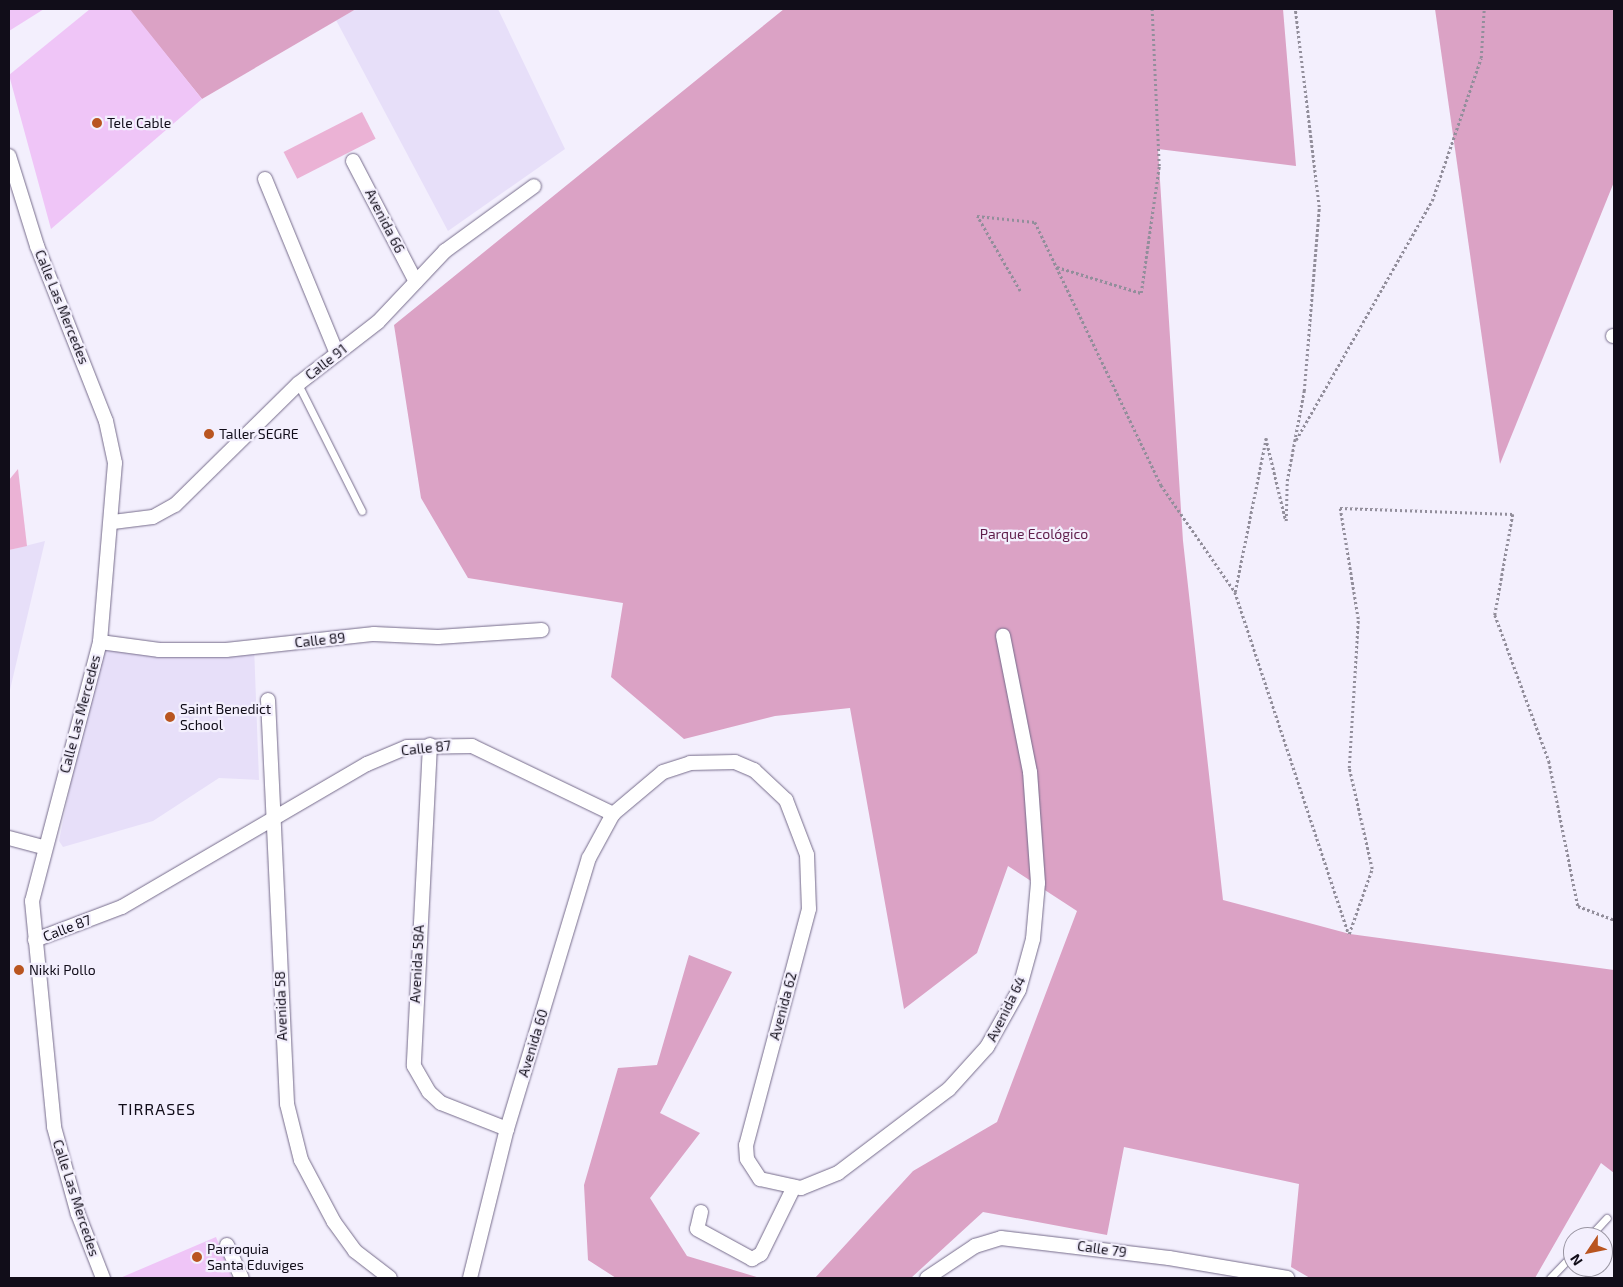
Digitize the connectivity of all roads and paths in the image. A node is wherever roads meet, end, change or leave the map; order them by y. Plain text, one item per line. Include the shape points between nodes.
1 (1152, 9) edge
2 (1295, 9) edge
3 (1484, 9) edge
4 (9, 156) edge
5 (353, 161) dead end
6 (265, 178) dead end
7 (534, 186) dead end
8 (1057, 266) junction
9 (416, 282) junction
10 (1020, 292) dead end
11 (337, 354) junction
12 (298, 384) junction
13 (1294, 442) junction
14 (362, 511) dead end
15 (113, 522) junction
16 (1235, 592) junction
17 (542, 630) dead end
18 (1002, 636) dead end
19 (100, 642) junction
20 (268, 700) dead end
21 (430, 745) junction
22 (613, 814) junction
23 (274, 821) junction
24 (9, 838) edge
25 (43, 847) junction
26 (1614, 920) edge
27 (35, 940) junction
28 (507, 1129) junction
29 (794, 1188) junction
30 (701, 1212) dead end
31 (1607, 1218) dead end
32 (1598, 1227) edge
33 (227, 1245) dead end
34 (1563, 1264) edge
35 (103, 1278) edge
36 (242, 1278) edge
37 (390, 1278) edge
38 (470, 1278) edge
39 (927, 1278) edge
40 (1287, 1278) edge
41 (1550, 1278) edge

1 - 8 path via 1159,166 1141,293
2 - 13 path via 1319,207 1304,391
3 - 13 path via 1481,58 1432,201
4 - 15 street, Calle Las Mercedes via 37,246 106,421 115,462
5 - 9 street, Avenida 66
6 - 11 street
7 - 9 street, Calle 91 via 445,251
8 - 10 path via 1035,222 977,216
8 - 16 path via 1161,485
9 - 11 street, Calle 91 via 378,322
11 - 12 street, Calle 91
12 - 14 lane
12 - 15 street, Calle 91 via 175,505 154,517
13 - 16 path via 1286,520 1266,438
15 - 19 street, Calle Las Mercedes
16 - 26 path via 1350,934 1372,869 1349,768 1358,618 1340,508 1513,514 1495,615 1549,761 1578,906
17 - 19 street, Calle 89 via 438,637 374,634 226,650 159,650
18 - 29 street, Avenida 64 via 1030,772 1038,883 1033,939 1019,990 987,1047 949,1089 838,1173
19 - 25 street, Calle Las Mercedes
20 - 23 street, Avenida 58
21 - 22 street, Calle 87 via 463,745 488,752
21 - 23 street, Calle 87 via 386,754
21 - 28 street, Avenida 58A via 414,1066 429,1092 441,1103
22 - 28 street, Avenida 60 via 589,858
22 - 29 street, Avenida 62 via 663,772 690,763 735,762 770,782 786,800 801,830 810,881 810,909 750,1126 747,1159 760,1178
23 - 27 street, Calle 87 via 122,907
23 - 37 street, Avenida 58 via 282,1040 288,1104 301,1160 339,1229 356,1251
24 - 25 street
25 - 27 street, Calle Las Mercedes via 32,901
27 - 35 street, Calle Las Mercedes via 54,1127 78,1214
28 - 38 street, Avenida 60
29 - 30 street via 761,1254 752,1259 697,1229
31 - 32 lane
33 - 36 street
34 - 41 lane
39 - 40 street, Calle 79 via 974,1246 1001,1238 1187,1260

